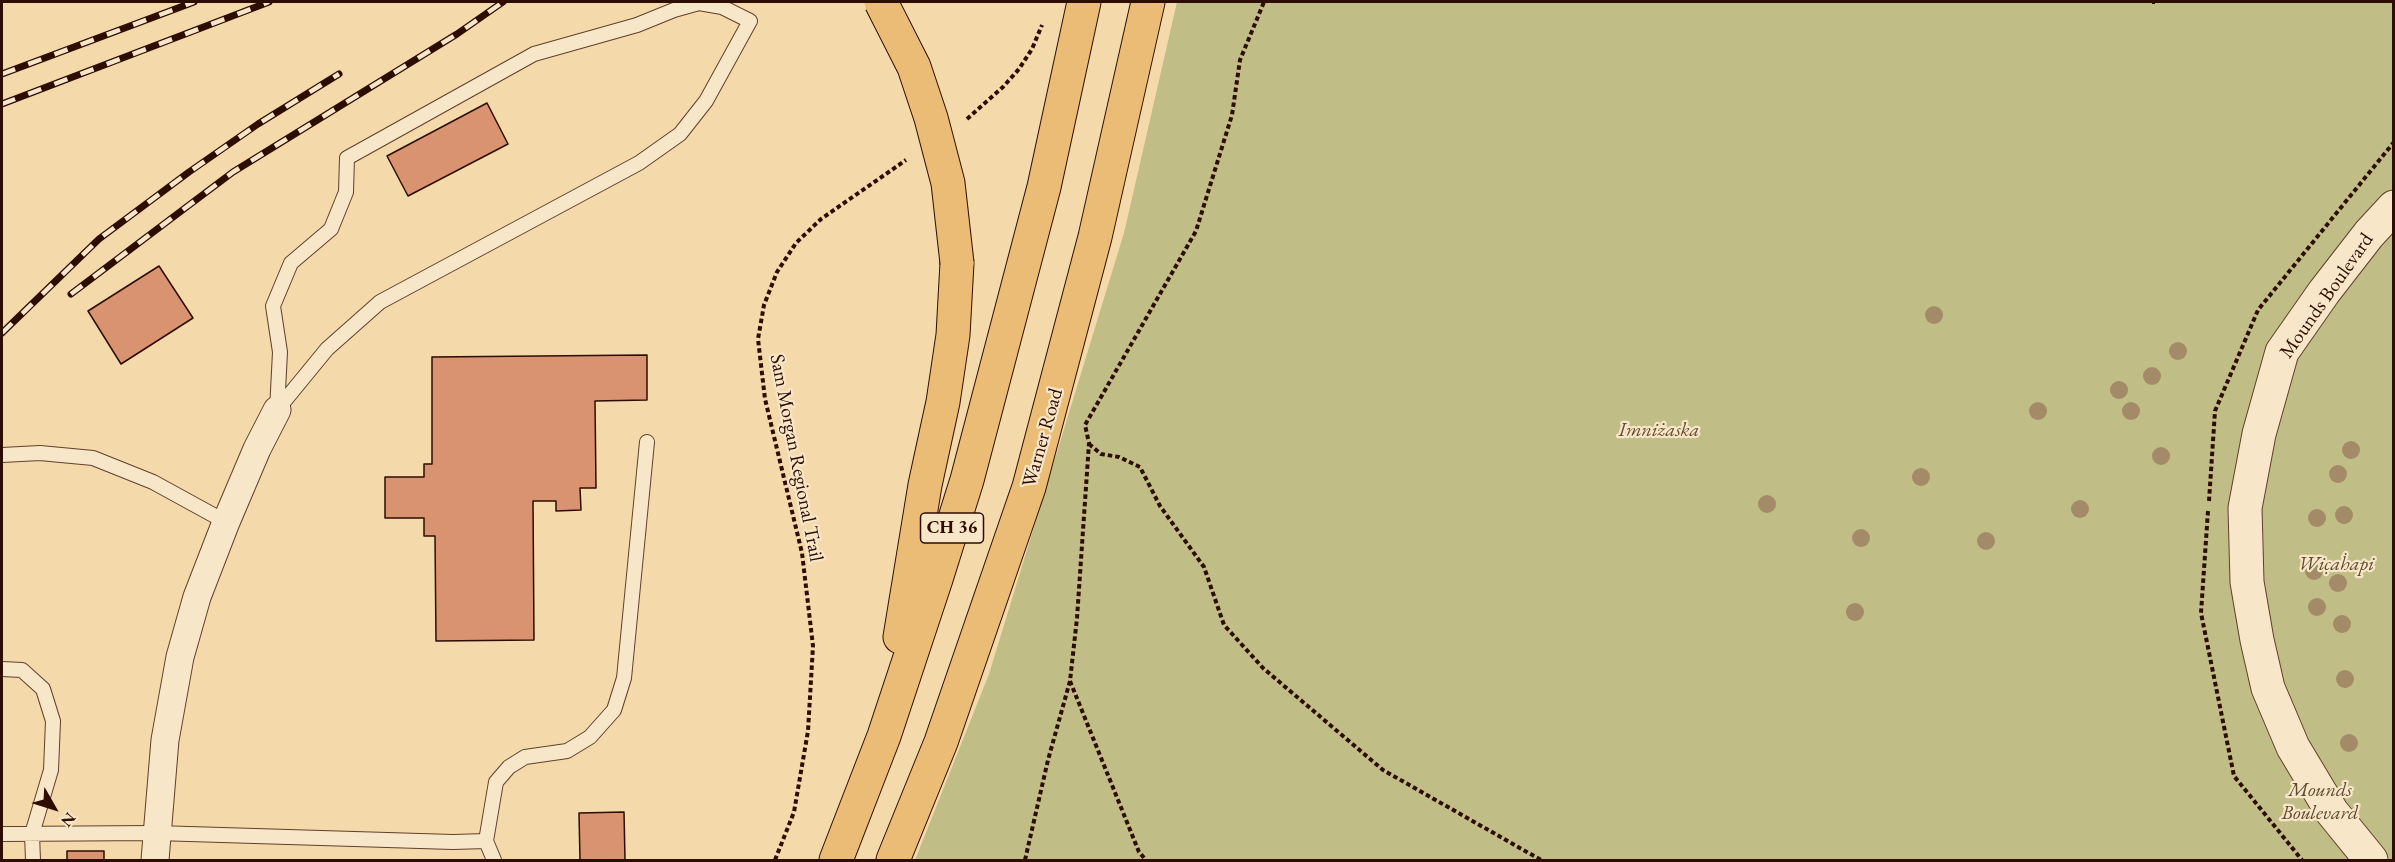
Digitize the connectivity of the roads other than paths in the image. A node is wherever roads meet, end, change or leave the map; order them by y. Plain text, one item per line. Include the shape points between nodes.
1 (881, 2) edge
2 (1084, 2) edge
3 (1148, 2) edge
4 (2394, 207) edge
5 (277, 410) junction
6 (647, 442) dead end
7 (2, 455) edge
8 (226, 522) junction
9 (2, 669) edge
10 (884, 736) junction
11 (156, 833) junction
12 (2, 834) edge
13 (33, 834) junction
14 (486, 841) junction
15 (33, 861) edge
16 (155, 861) edge
17 (494, 861) edge
18 (836, 861) edge
19 (893, 861) edge
20 (2371, 861) edge

1 - 10 highway, bridge via 914,67 931,118 948,183 957,263 953,335 943,402 925,485
2 - 10 highway, CH 36 via 1044,187 967,480
3 - 19 highway, Warner Road / CH 36 via 1095,237 1029,487 941,742
4 - 20 street, Mounds Boulevard via 2324,292 2282,352 2259,434 2245,508 2247,582 2268,688 2293,747 2320,794
5 - 5 lane via 327,349 380,302 639,163 680,134 706,101 750,21 722,7 699,3 638,25 534,54 347,158 346,192 331,229 291,263 273,306 280,352
5 - 8 street
6 - 14 lane via 624,678 614,710 590,737 567,751 525,757 509,767 496,782
7 - 8 lane via 40,453 93,459 153,482
8 - 11 street via 197,597 180,657 165,740
9 - 13 lane via 22,670 43,689 53,721 51,770
10 - 18 highway, CH 36
11 - 13 lane
11 - 14 lane
11 - 16 street
12 - 13 lane
13 - 15 lane
14 - 17 lane

